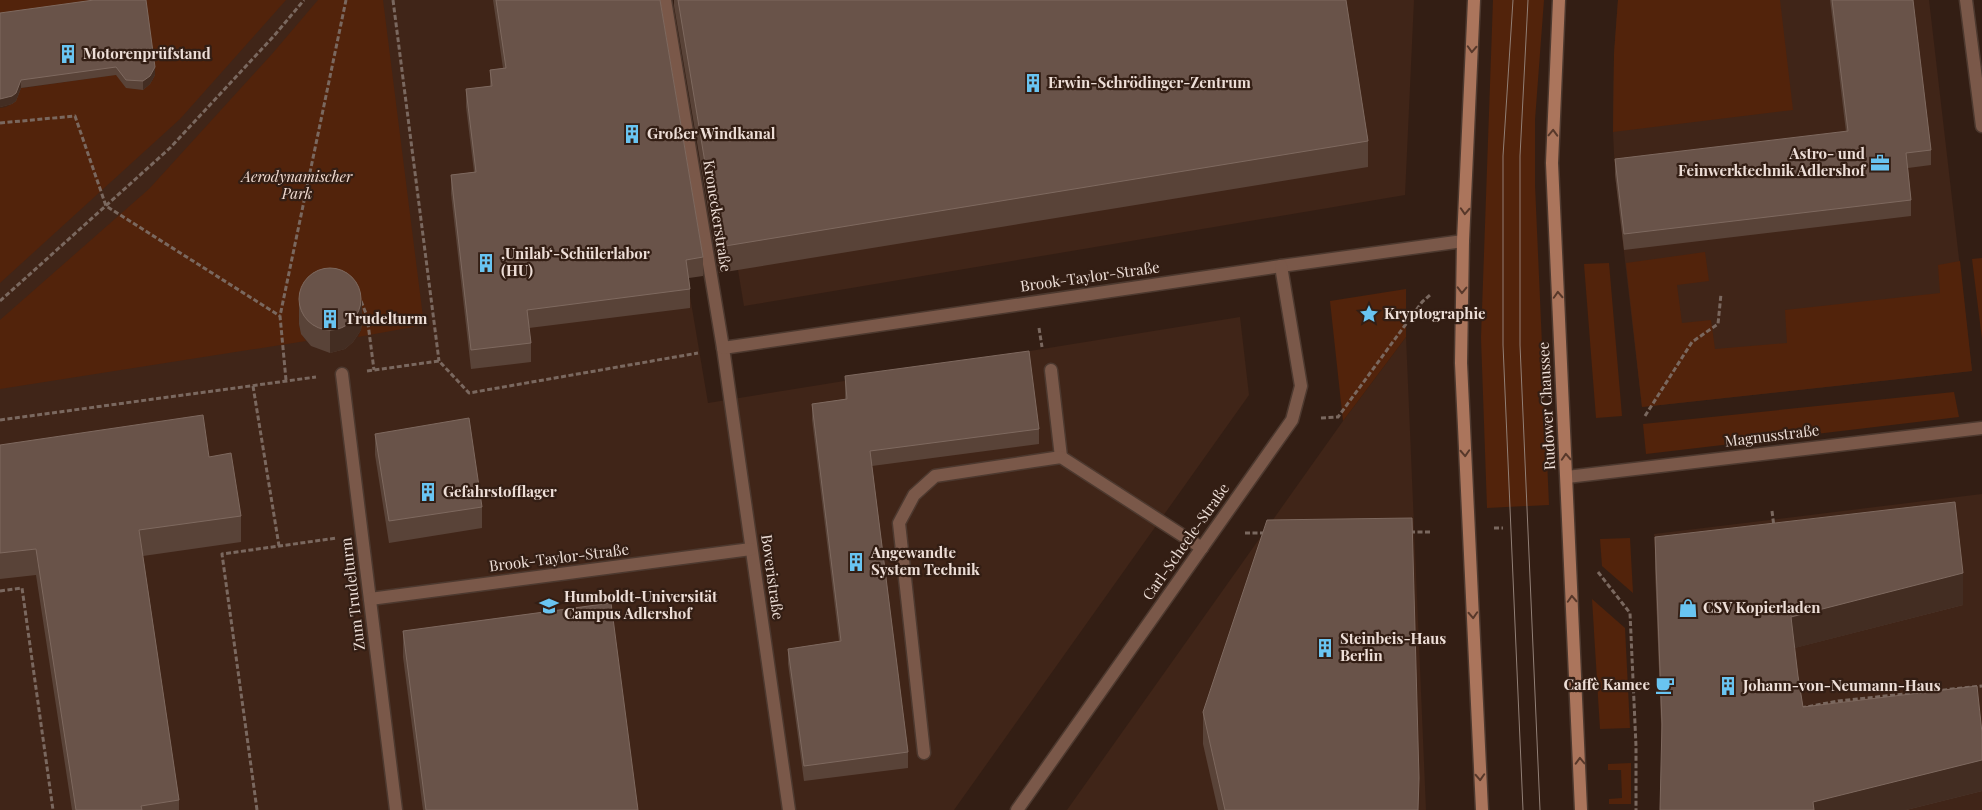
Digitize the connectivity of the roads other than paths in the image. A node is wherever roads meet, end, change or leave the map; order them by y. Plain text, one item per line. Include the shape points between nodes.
1 (665, 0) edge
2 (1474, 0) edge
3 (1559, 0) edge
4 (1966, 0) edge
5 (1982, 126) edge
6 (1463, 241) junction
7 (1281, 266) junction
8 (723, 348) junction
9 (1050, 370) road end
10 (342, 374) dead end
11 (1982, 428) edge
12 (1060, 457) junction
13 (1566, 477) junction
14 (1202, 548) junction
15 (751, 549) junction
16 (370, 599) junction
17 (924, 753) dead end
18 (396, 810) edge
19 (789, 810) edge
20 (1017, 810) edge
21 (1482, 810) edge
22 (1581, 810) edge

1 - 8 street, Kroneckerstraße
2 -> 6 main road
13 -> 3 main road, Rudower Chaussee via 1552,163
4 - 5 street
6 - 7 street, Brook-Taylor-Straße
6 -> 21 main road via 1461,363
7 - 8 street, Brook-Taylor-Straße
7 - 14 street, Carl-Scheele-Straße via 1300,386 1292,420
8 - 15 street, Boveristraße
9 - 12 street
10 - 16 street, Zum Trudelturm
11 - 13 street, Magnusstraße
12 - 14 street
12 - 17 street via 935,476 914,494 898,523
22 -> 13 main road, Rudower Chaussee
14 - 20 street, Carl-Scheele-Straße
15 - 16 street, Brook-Taylor-Straße
15 - 19 street, Boveristraße
16 - 18 street, Zum Trudelturm

